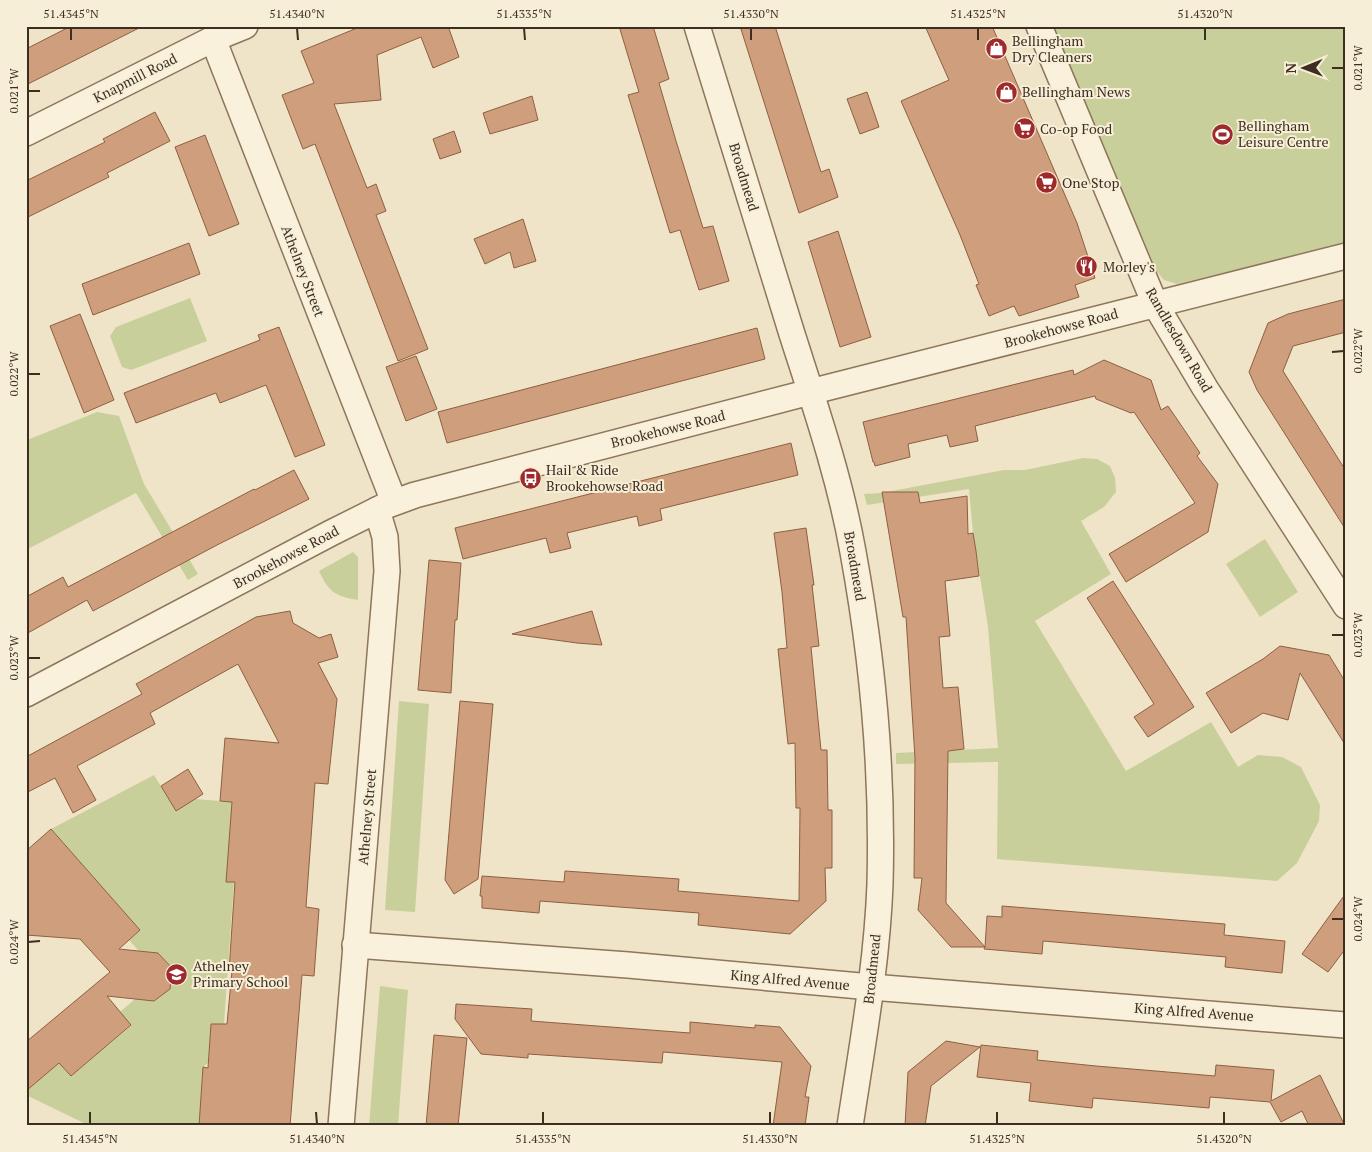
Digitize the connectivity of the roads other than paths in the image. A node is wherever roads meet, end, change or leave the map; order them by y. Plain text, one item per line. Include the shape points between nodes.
1 (245, 26) edge
2 (697, 26) edge
3 (1038, 26) edge
4 (213, 39) junction
5 (26, 133) edge
6 (1346, 256) edge
7 (1155, 304) junction
8 (810, 392) junction
9 (385, 506) junction
10 (1342, 592) edge
11 (26, 694) edge
12 (355, 945) junction
13 (871, 987) junction
14 (1345, 1028) edge
15 (341, 1126) edge
16 (850, 1126) edge

1 - 4 street, Knapmill Road
2 - 8 street, Broadmead
3 - 7 street, Randlesdown Road
4 - 5 street, Knapmill Road
4 - 9 street, Athelney Street
6 - 7 street, Brookehowse Road
7 - 8 street, Brookehowse Road
7 - 10 street, Randlesdown Road via 1205,388
8 - 9 street, Brookehowse Road via 441,487
8 - 13 street, Broadmead via 830,454 853,551 871,670 876,728 880,886
9 - 11 street, Brookehowse Road
9 - 12 street, Athelney Street via 387,571
12 - 13 street, King Alfred Avenue
12 - 15 street, Athelney Street
13 - 14 street, King Alfred Avenue
13 - 16 street, Broadmead

